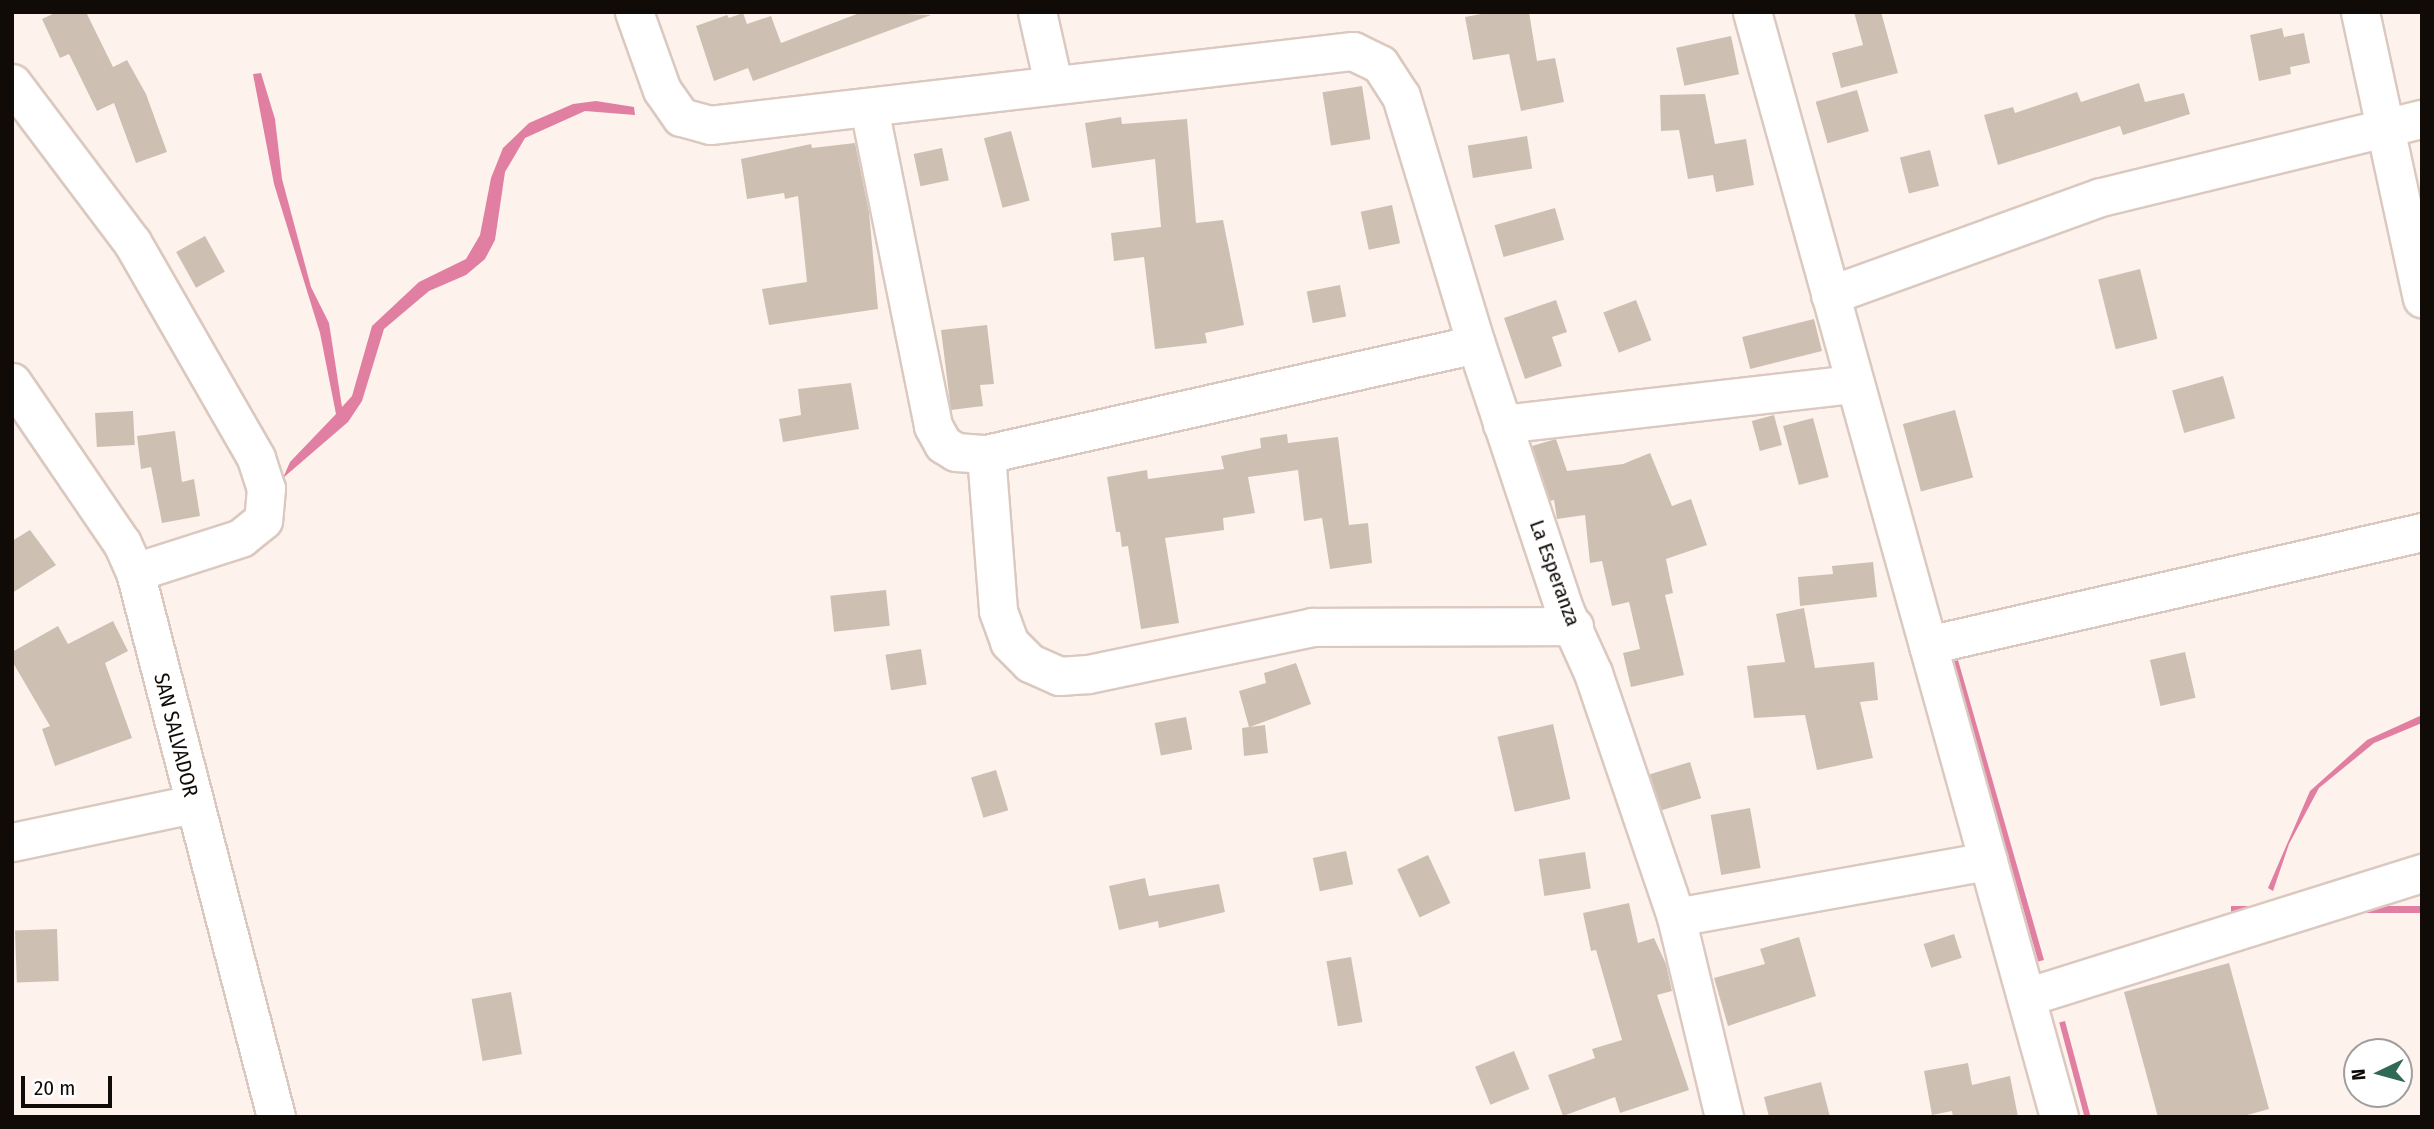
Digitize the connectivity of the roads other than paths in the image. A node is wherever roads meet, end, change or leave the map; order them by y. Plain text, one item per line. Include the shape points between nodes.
1 (634, 12) edge
2 (1037, 12) edge
3 (1752, 12) edge
4 (2360, 12) edge
5 (12, 83) edge
6 (1053, 83) junction
7 (869, 108) junction
8 (2422, 119) edge
9 (2382, 129) junction
10 (1830, 295) junction
11 (2422, 298) edge
12 (1476, 344) junction
13 (12, 382) edge
14 (1855, 384) junction
15 (1502, 424) junction
16 (986, 454) junction
17 (2422, 532) edge
18 (135, 572) junction
19 (1574, 626) junction
20 (1928, 645) junction
21 (193, 804) junction
22 (12, 842) edge
23 (1988, 861) junction
24 (2422, 873) edge
25 (1676, 917) junction
26 (2026, 997) junction
27 (1721, 1116) edge
28 (276, 1117) edge
29 (2059, 1117) edge

1 - 7 street via 662,90 681,117 710,125
2 - 6 street
3 - 10 street
4 - 9 street
5 - 18 street via 132,242 256,458 266,488 263,520 241,538
6 - 7 street
6 - 12 street, La Esperanza via 1353,51 1381,64 1401,96
7 - 16 street via 933,426 943,444 957,452
8 - 9 street
9 - 10 street via 2101,197
9 - 11 street
10 - 14 street
12 - 15 street, La Esperanza
12 - 16 street
13 - 18 street, SAN SALVADOR via 122,543
14 - 15 street
14 - 20 street
15 - 19 street, La Esperanza
16 - 19 street via 998,611 1009,642 1030,663 1059,676 1312,627
17 - 20 street
18 - 21 street, SAN SALVADOR
19 - 25 street, La Esperanza
20 - 23 street
21 - 22 street
21 - 28 street, SAN SALVADOR
23 - 25 street
23 - 26 street
24 - 26 street
25 - 27 street, La Esperanza
26 - 29 street

